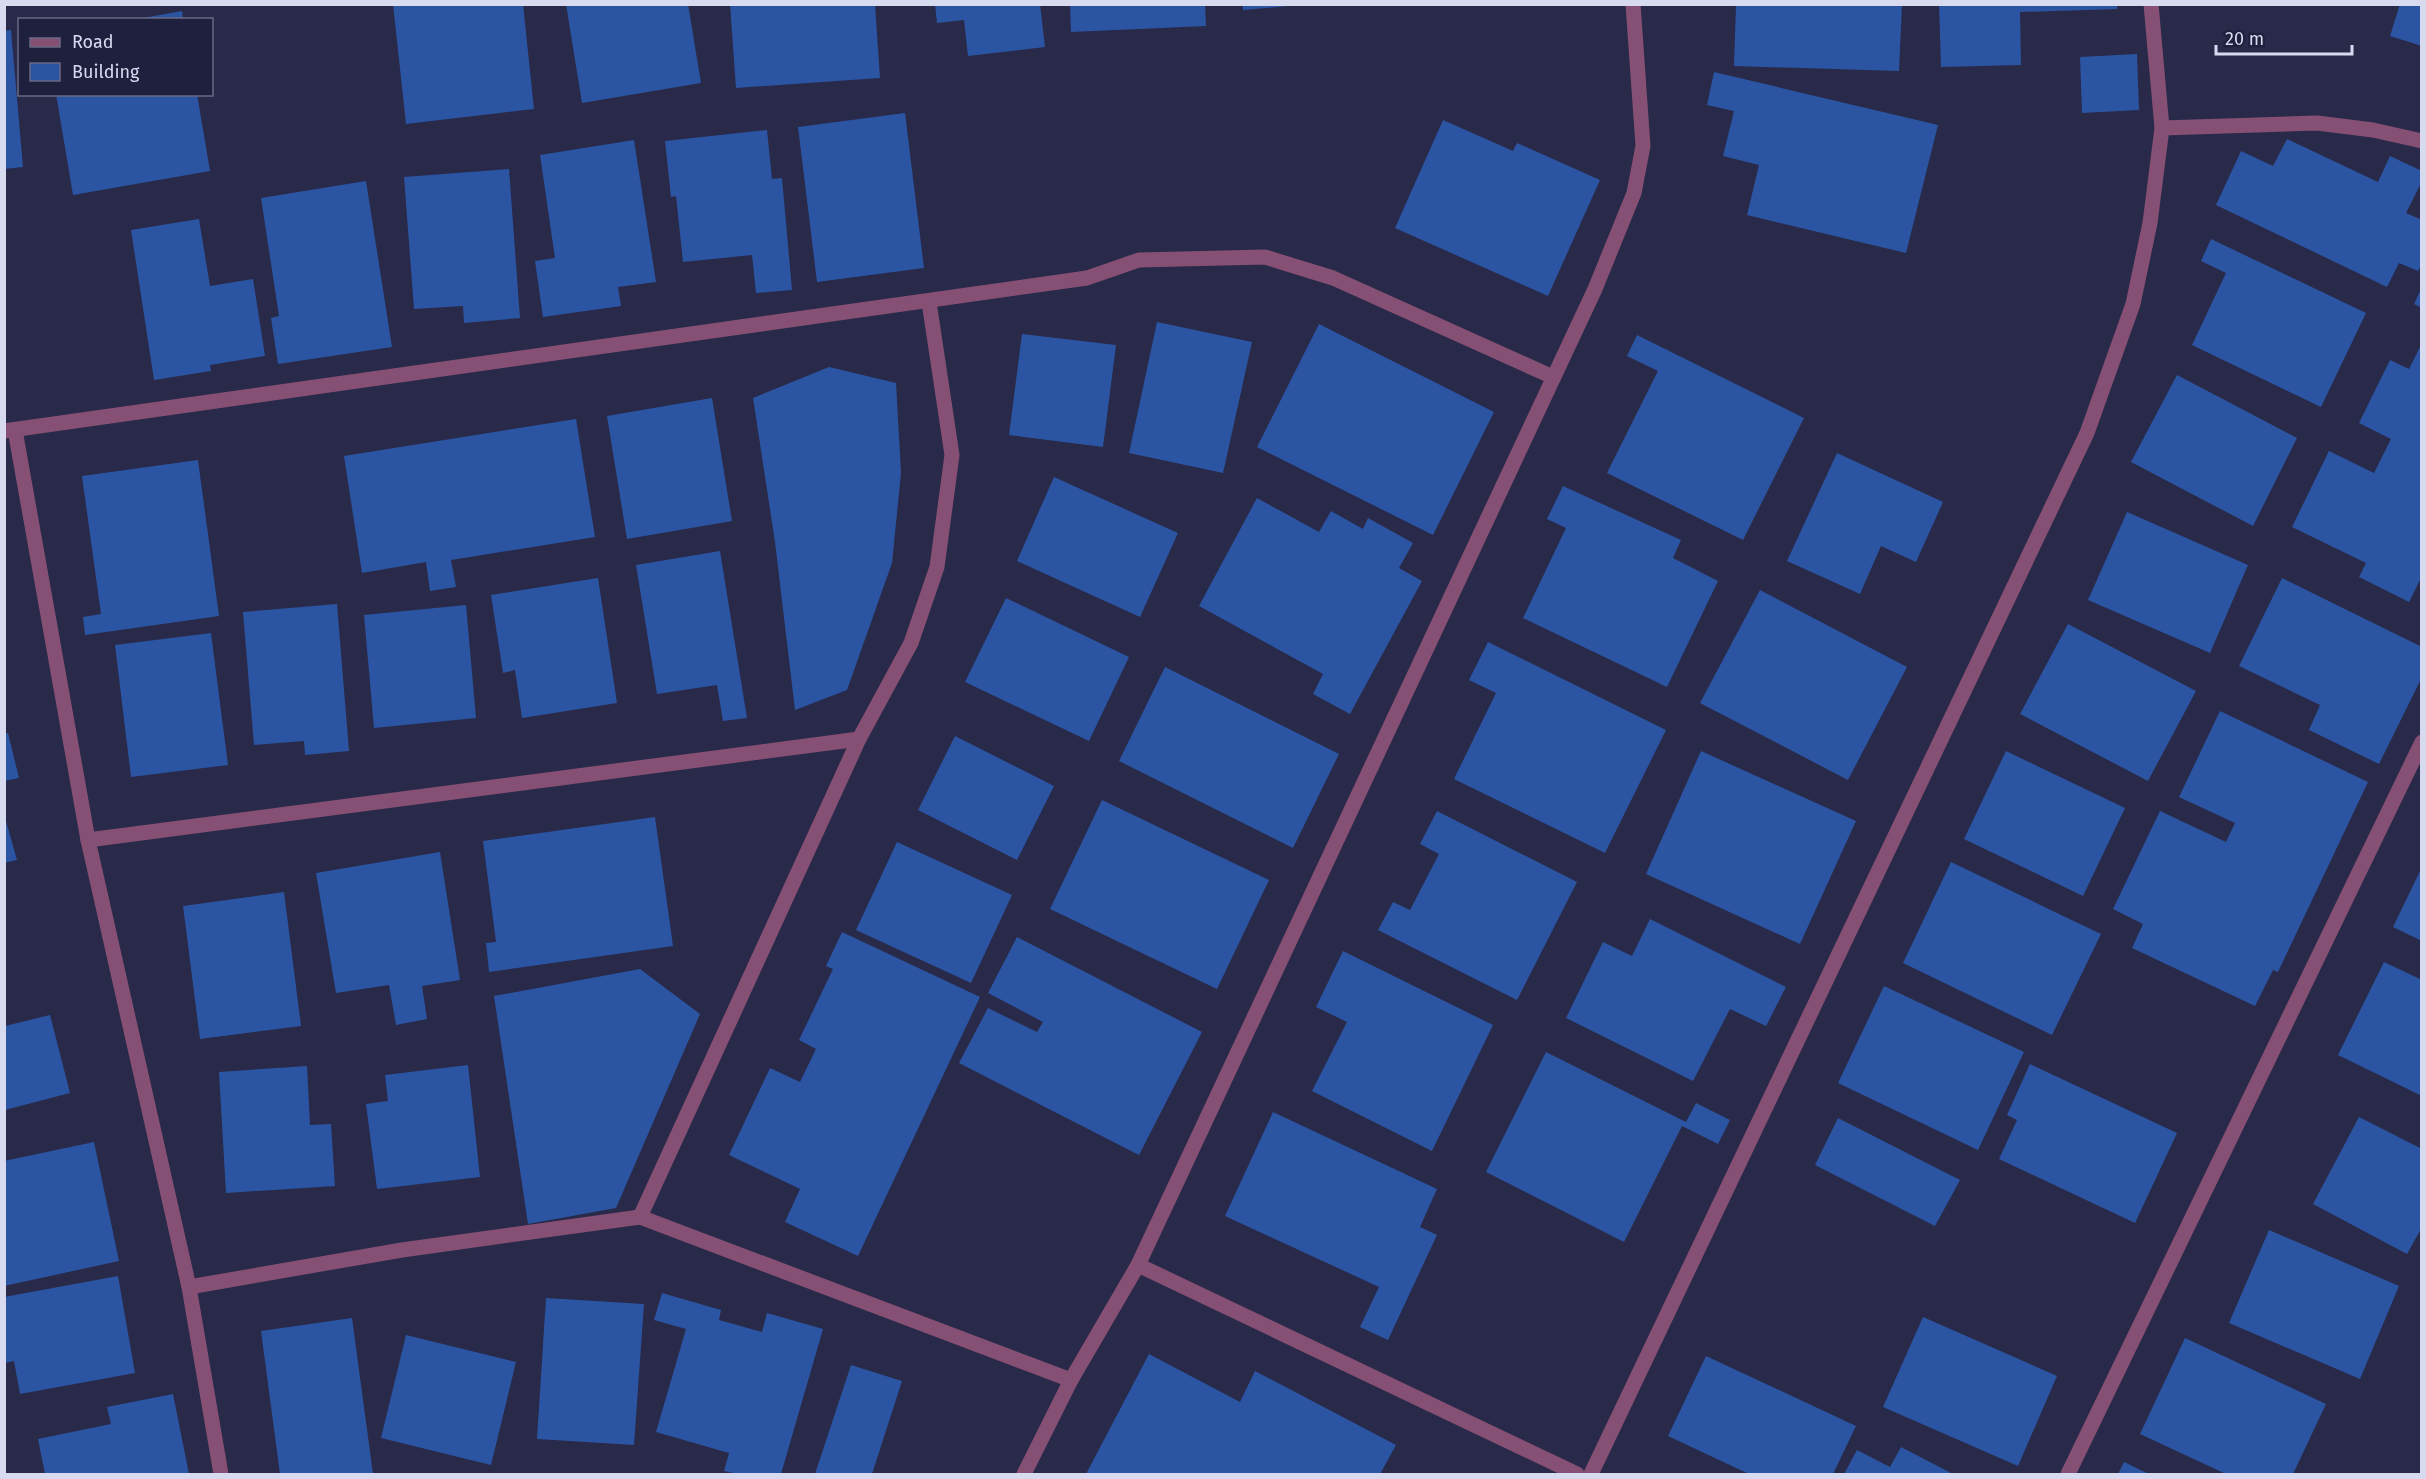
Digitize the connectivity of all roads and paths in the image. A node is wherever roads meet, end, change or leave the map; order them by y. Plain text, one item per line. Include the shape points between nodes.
1 (1633, 4) edge
2 (2151, 4) edge
3 (2162, 129) junction
4 (2421, 141) edge
5 (929, 302) junction
6 (1553, 376) junction
7 (10, 431) edge
8 (860, 739) junction
9 (2421, 742) edge
10 (88, 840) junction
11 (640, 1217) junction
12 (1138, 1265) junction
13 (189, 1287) junction
14 (1071, 1380) junction
15 (220, 1474) edge
16 (1024, 1474) edge
17 (1577, 1474) edge
18 (1591, 1474) edge
19 (2068, 1474) edge

1 - 6 street via 1642,146 1634,193 1595,289
2 - 3 street
3 - 4 street via 2317,123
3 - 18 street via 2150,223 2133,304 2087,433
5 - 6 street via 1087,278 1139,260 1265,257 1333,278
5 - 7 street
5 - 8 street via 952,455 937,567 911,643
6 - 12 street
7 - 10 street
8 - 10 street
8 - 11 street
9 - 19 street
10 - 13 street
11 - 13 street via 402,1250
11 - 14 street
12 - 14 street
12 - 17 street
13 - 15 street
14 - 16 street

